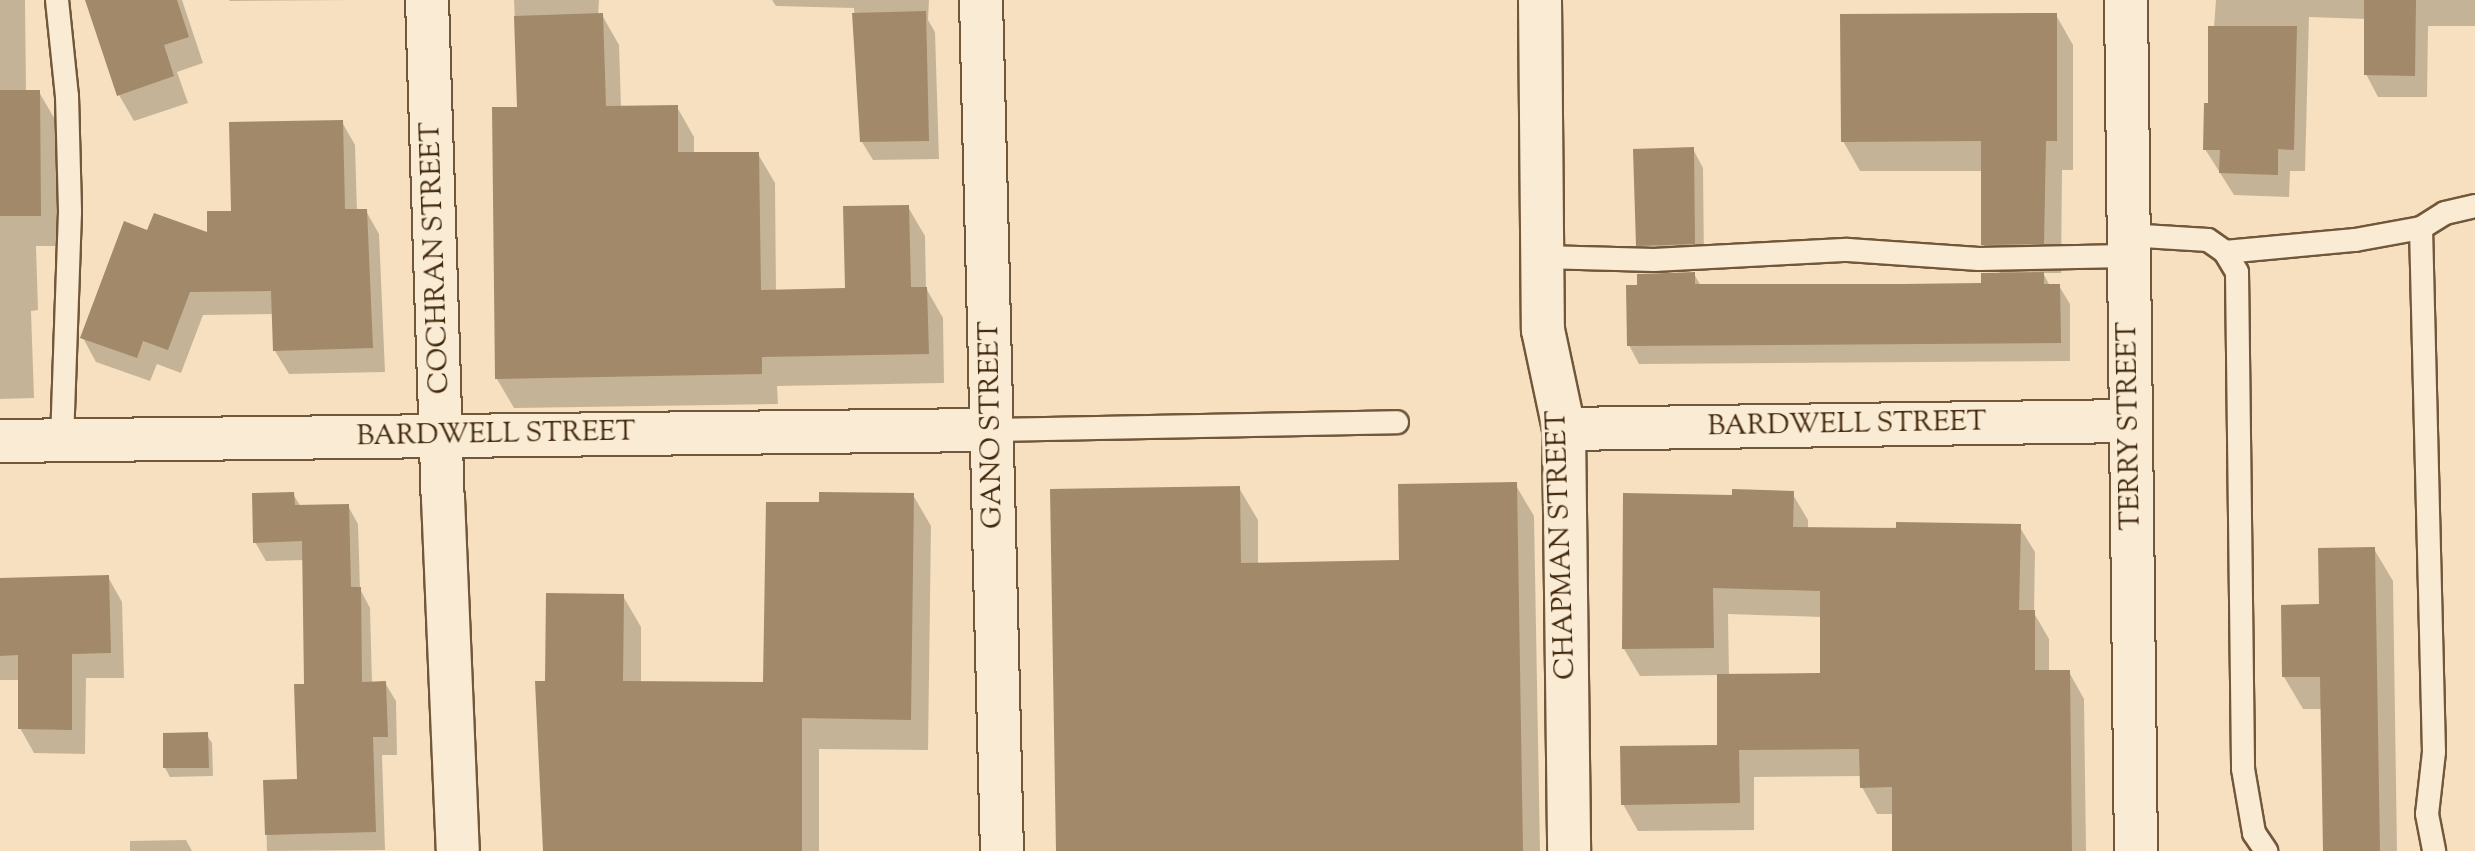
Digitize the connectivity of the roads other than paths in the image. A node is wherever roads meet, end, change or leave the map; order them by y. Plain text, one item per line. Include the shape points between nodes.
1 (57, 0) edge
2 (427, 0) edge
3 (981, 0) edge
4 (1540, 0) edge
5 (2126, 0) edge
6 (2475, 206) edge
7 (2421, 228) junction
8 (2127, 246) junction
9 (2225, 252) junction
10 (1542, 257) junction
11 (2130, 421) junction
12 (1397, 422) dead end
13 (1564, 429) junction
14 (992, 430) junction
15 (442, 436) junction
16 (62, 440) junction
17 (0, 441) edge
18 (458, 851) edge
19 (1002, 851) edge
20 (1569, 851) edge
21 (2136, 851) edge
22 (2266, 851) edge
23 (2434, 851) edge

1 - 16 lane via 70,197
2 - 15 street, COCHRAN STREET
3 - 14 street, GANO STREET
4 - 10 street, CHAPMAN STREET
5 - 8 street, TERRY STREET
6 - 7 lane via 2445,213
7 - 9 lane
7 - 23 lane via 2434,752 2427,814
8 - 9 lane via 2208,240
8 - 10 lane via 1979,259 1848,250 1654,260
8 - 11 street, TERRY STREET
9 - 22 lane via 2237,272 2243,769 2254,833
10 - 13 street, CHAPMAN STREET via 1543,330
11 - 13 street, BARDWELL STREET
11 - 21 street, TERRY STREET
12 - 14 lane
13 - 20 street, CHAPMAN STREET
14 - 15 street, BARDWELL STREET
14 - 19 street, GANO STREET
15 - 16 street, BARDWELL STREET
15 - 18 street, COCHRAN STREET
16 - 17 street, BARDWELL STREET

